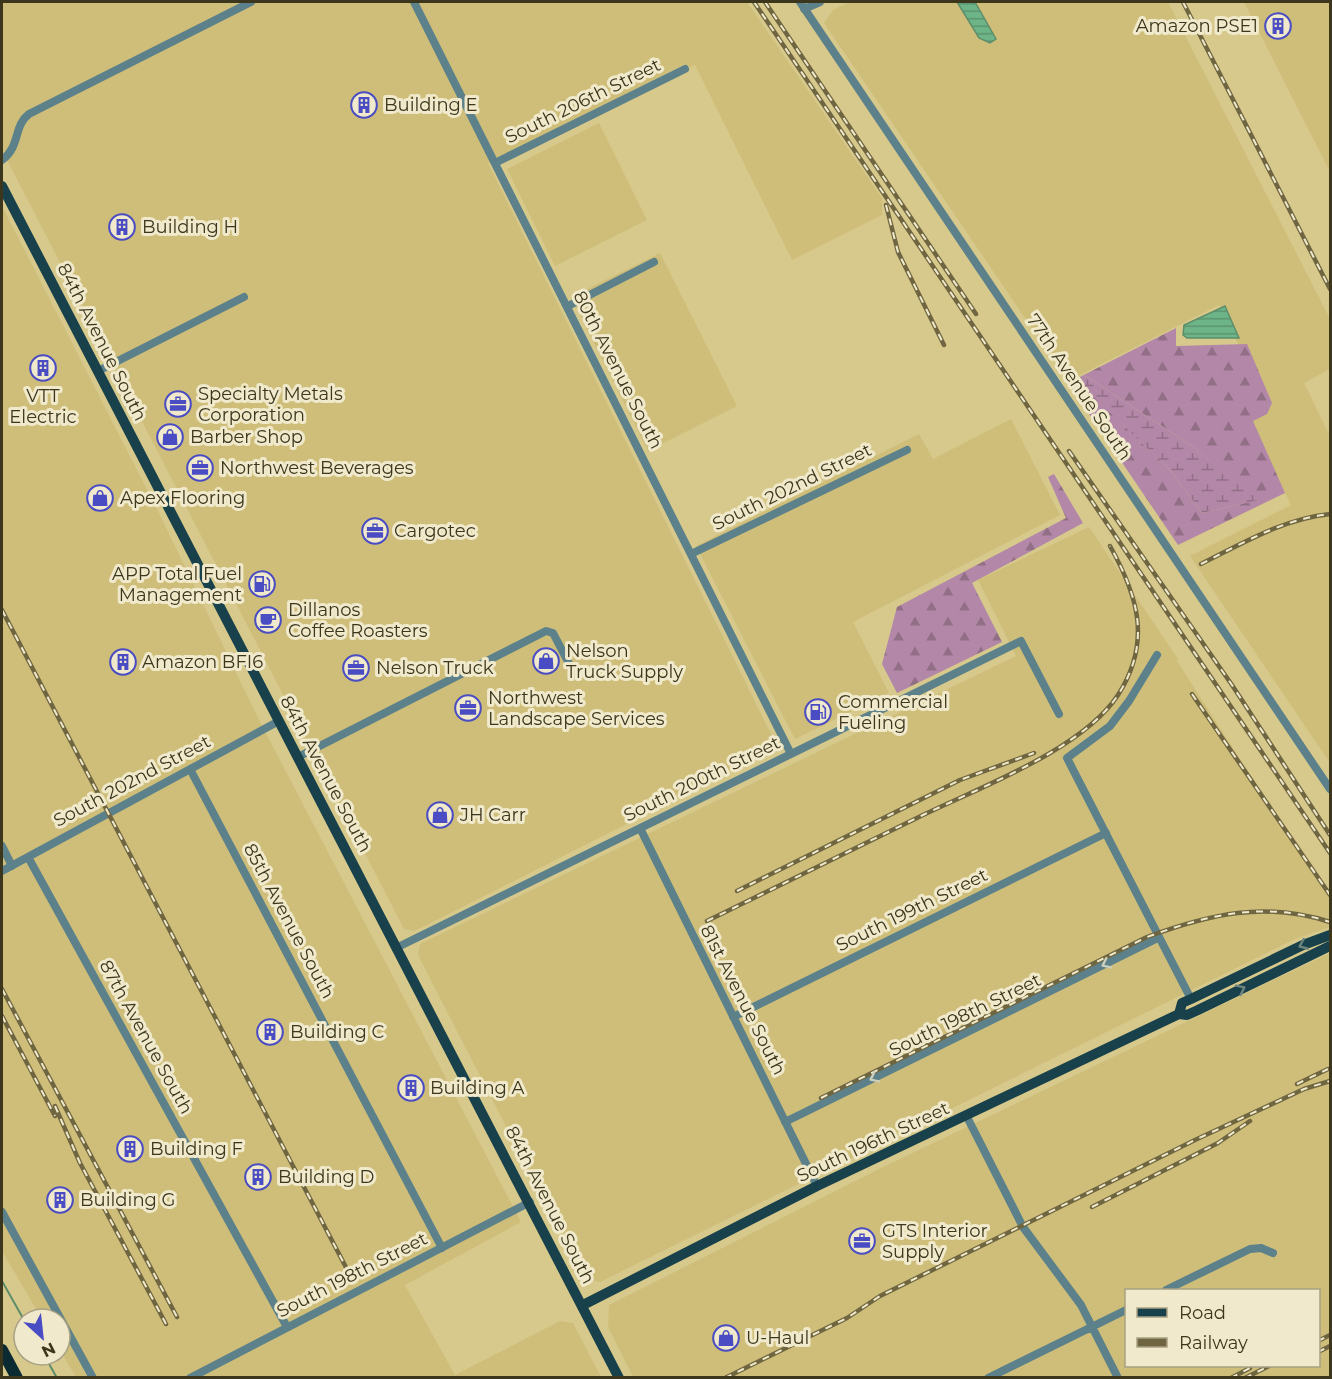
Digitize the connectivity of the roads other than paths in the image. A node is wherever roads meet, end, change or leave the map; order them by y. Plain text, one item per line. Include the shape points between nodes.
1 (251, 2) edge
2 (414, 2) edge
3 (820, 2) edge
4 (802, 5) edge
5 (685, 69) dead end
6 (2, 160) edge
7 (495, 163) junction
8 (2, 186) edge
9 (654, 262) dead end
10 (244, 297) dead end
11 (568, 306) junction
12 (98, 371) junction
13 (906, 450) dead end
14 (691, 554) junction
15 (1157, 655) dead end
16 (575, 675) dead end
17 (1059, 714) dead end
18 (279, 721) junction
19 (791, 754) junction
20 (298, 757) junction
21 (190, 769) junction
22 (1330, 789) edge
23 (640, 828) junction
24 (1106, 832) junction
25 (2, 846) edge
26 (28, 857) junction
27 (12, 866) junction
28 (2, 871) edge
29 (1330, 935) edge
30 (1158, 938) junction
31 (1330, 946) edge
32 (398, 947) junction
33 (1191, 999) junction
34 (1179, 1014) junction
35 (733, 1017) junction
36 (967, 1117) junction
37 (785, 1122) junction
38 (817, 1185) junction
39 (530, 1202) junction
40 (2, 1212) edge
41 (442, 1248) junction
42 (1273, 1253) dead end
43 (1168, 1289) edge
44 (583, 1305) junction
45 (1125, 1311) edge
46 (287, 1327) junction
47 (1093, 1327) junction
48 (2, 1350) edge
49 (16, 1377) edge
50 (93, 1377) edge
51 (190, 1377) edge
52 (619, 1377) edge
53 (988, 1377) edge
54 (1118, 1377) edge

1 - 6 street via 29,114 21,122 15,146
2 - 7 street, 80th Avenue South
3 - 4 street
4 - 22 street, 77th Avenue South
5 - 7 street, South 206th Street
7 - 11 street, 80th Avenue South
8 - 12 main road, 84th Avenue South
9 - 11 street
10 - 12 street
11 - 14 street, 80th Avenue South
12 - 18 main road, 84th Avenue South
13 - 14 street, South 202nd Street
14 - 19 street, 80th Avenue South
15 - 24 street via 1110,726 1068,758
16 - 20 street via 553,633 546,631
17 - 19 street, South 200th Street via 1020,641
18 - 20 main road, 84th Avenue South
18 - 21 street, South 202nd Street
19 - 23 street, South 200th Street
20 - 32 main road, 84th Avenue South
21 - 26 street, South 202nd Street
21 - 41 street, 85th Avenue South
23 - 32 street, South 200th Street
23 - 35 street, 81st Avenue South
24 - 30 street
24 - 35 street, South 199th Street
25 - 27 street
26 - 27 street, South 202nd Street
26 - 46 street, 87th Avenue South
27 - 28 street, South 202nd Street
29 -> 33 main road, South 196th Street
30 - 33 street
30 -> 37 street, South 198th Street
34 -> 31 main road, South 196th Street via 1187,1015
32 - 39 main road, 84th Avenue South
33 - 34 main road, South 196th Street via 1182,1003
34 - 36 main road, South 196th Street
35 - 37 street, 81st Avenue South
36 - 38 main road, South 196th Street
36 - 47 street via 1023,1227 1070,1288
37 - 38 street, 81st Avenue South
38 - 44 main road, South 196th Street
39 - 41 street, South 198th Street
39 - 44 main road, 84th Avenue South
40 - 50 street
41 - 46 street, South 198th Street
42 - 43 street via 1250,1249
44 - 52 main road, 84th Avenue South
45 - 47 street
46 - 51 street, South 198th Street
47 - 53 street
47 - 54 street
48 - 49 highway

